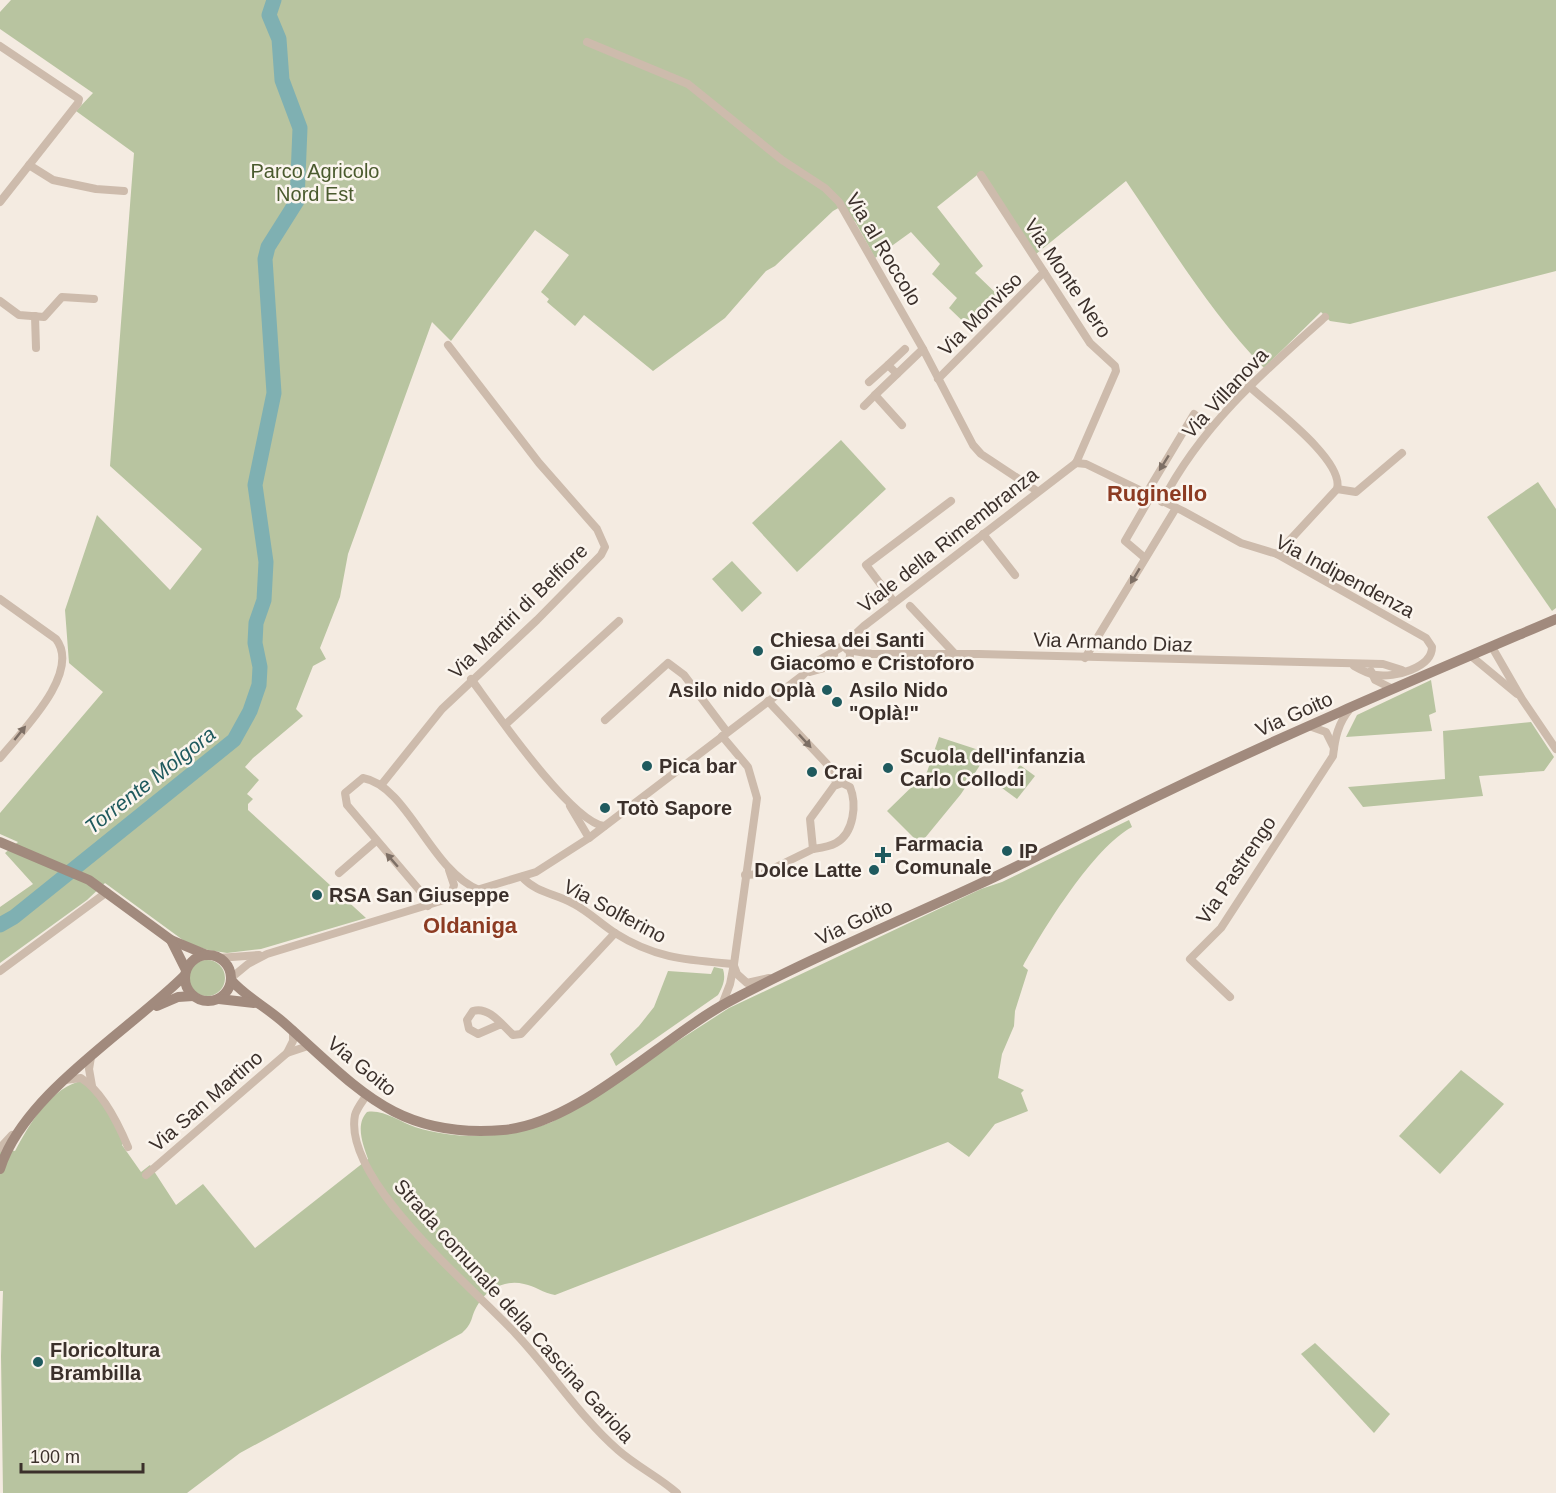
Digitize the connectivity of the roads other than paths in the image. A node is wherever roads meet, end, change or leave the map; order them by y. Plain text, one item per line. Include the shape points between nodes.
1 (587, 42) dead end
2 (0, 46) edge
3 (29, 165) junction
4 (981, 175) dead end
5 (124, 191) dead end
6 (0, 202) edge
7 (1044, 272) junction
8 (94, 299) dead end
9 (0, 301) edge
10 (35, 316) junction
11 (1324, 317) dead end
12 (448, 345) dead end
13 (36, 348) dead end
14 (905, 349) dead end
15 (923, 349) junction
16 (888, 365) junction
17 (897, 374) junction
18 (938, 379) junction
19 (870, 382) dead end
20 (1249, 387) junction
21 (875, 395) junction
22 (864, 406) dead end
23 (902, 425) dead end
24 (1210, 428) junction
25 (1402, 453) dead end
26 (1076, 463) junction
27 (1337, 489) junction
28 (1037, 491) junction
29 (1148, 495) junction
30 (951, 501) dead end
31 (1161, 502) junction
32 (1176, 508) junction
33 (984, 534) junction
34 (1277, 554) junction
35 (1145, 558) junction
36 (1015, 575) dead end
37 (0, 599) edge
38 (894, 602) junction
39 (910, 606) dead end
40 (1556, 619) edge
41 (619, 621) dead end
42 (1492, 647) junction
43 (845, 649) junction
44 (872, 654) junction
45 (956, 656) junction
46 (1471, 656) junction
47 (1085, 658) junction
48 (844, 662) junction
49 (1502, 664) junction
50 (1352, 665) junction
51 (1373, 665) junction
52 (1402, 670) junction
53 (1487, 672) junction
54 (803, 675) junction
55 (1373, 677) junction
56 (471, 679) junction
57 (1406, 685) junction
58 (1394, 690) junction
59 (1522, 699) junction
60 (1368, 700) junction
61 (768, 701) junction
62 (1351, 708) junction
63 (605, 720) dead end
64 (506, 724) junction
65 (1308, 726) junction
66 (725, 734) junction
67 (1556, 749) edge
68 (1334, 750) junction
69 (0, 758) edge
70 (382, 784) junction
71 (837, 784) junction
72 (570, 805) junction
73 (604, 826) junction
74 (589, 837) junction
75 (376, 841) junction
76 (0, 842) edge
77 (813, 849) junction
78 (448, 868) junction
79 (339, 873) dead end
80 (745, 874) junction
81 (522, 877) junction
82 (479, 890) junction
83 (107, 892) junction
84 (450, 899) junction
85 (428, 906) junction
86 (615, 933) junction
87 (171, 940) junction
88 (267, 954) junction
89 (213, 957) junction
90 (734, 964) junction
91 (0, 971) edge
92 (185, 973) junction
93 (778, 977) junction
94 (231, 979) junction
95 (193, 996) junction
96 (1230, 996) dead end
97 (219, 999) junction
98 (259, 1005) junction
99 (721, 1006) junction
100 (144, 1014) junction
101 (501, 1024) dead end
102 (293, 1030) junction
103 (308, 1046) junction
104 (287, 1053) junction
105 (91, 1058) junction
106 (65, 1080) junction
107 (92, 1087) junction
108 (366, 1096) junction
109 (20, 1127) junction
110 (128, 1147) dead end
111 (0, 1148) edge
112 (0, 1169) edge
113 (146, 1175) dead end
114 (677, 1493) edge

1 - 15 street, Via al Roccolo via 687,84 782,160 825,188 844,207
2 - 3 street via 79,99
3 - 5 street via 53,180
3 - 6 street
4 - 7 street, Via Monte Nero
7 - 18 street, Via Monviso
7 - 26 street, Via Monte Nero via 1090,343 1116,371
8 - 10 street via 62,297 44,317
9 - 10 street via 19,315
10 - 13 street
11 - 20 street, Via Villanova
12 - 56 street, Via Martiri di Belfiore via 539,463 597,529 604,547 602,555 550,608
14 - 16 street
15 - 17 street
15 - 18 street, Via al Roccolo
16 - 17 street
16 - 19 street
17 - 21 street
18 - 28 street, Via al Roccolo via 981,454
20 - 24 street, Via Villanova
20 - 27 street via 1322,452 1338,477
21 - 22 street
21 - 23 street
24 -> 29 street via 1194,414
24 - 31 street, Via Villanova
25 - 27 street via 1356,492
26 - 28 street, Viale della Rimembranza
26 - 29 street, Via Indipendenza via 1086,464
27 - 34 street
28 - 33 street, Viale della Rimembranza
29 - 31 street, Via Indipendenza
29 - 35 street via 1125,540
30 - 38 street via 866,565
31 - 32 street, Via Indipendenza
32 - 34 street, Via Indipendenza via 1241,543
32 - 35 street
33 - 36 street
33 - 38 street, Viale della Rimembranza
34 - 52 street, Via Indipendenza via 1428,640 1432,651 1428,659
35 -> 47 street
69 -> 37 street via 56,687 62,647
38 - 43 street, Viale della Rimembranza via 851,637
39 - 45 street
40 - 42 street, Via Goito
41 - 64 street
42 - 46 street, Via Goito
42 - 49 street
43 - 44 street, Via Armando Diaz
43 - 48 street via 850,655
43 - 48 street via 835,657
43 - 54 street, Via Armando Diaz via 816,662
44 - 45 street, Via Armando Diaz
44 - 48 street, Via Armando Diaz
45 - 47 street, Via Armando Diaz
46 - 53 street
46 - 57 street, Via Goito
47 - 50 street, Via Armando Diaz
48 - 54 street, Via Armando Diaz
49 - 53 street
49 - 59 street
50 - 51 street, Via Armando Diaz
50 - 55 street, Via Armando Diaz
51 - 52 street, Via Armando Diaz
51 - 55 street
52 - 55 street, Via Indipendenza
52 - 57 street
53 - 59 street
54 - 61 street, Via Armando Diaz
55 - 58 street, Via Armando Diaz
55 - 60 street via 1374,688
56 - 64 street
56 - 70 street, Via Martiri di Belfiore
57 - 58 street, Via Goito
58 - 60 street, Via Goito
59 - 67 street
60 - 62 street, Via Goito
61 - 66 street, Via Armando Diaz
61 -> 71 street via 828,764
62 - 65 street, Via Goito
62 - 68 street, Via Pastrengo via 1342,719
63 - 66 street via 668,663 684,675
64 - 72 street
65 - 68 street via 1326,732
65 - 93 street, Via Goito
66 - 73 street, Via Armando Diaz
66 - 80 street via 748,767 756,789
68 - 96 street, Via Pastrengo via 1334,756 1221,927 1190,959
70 - 75 street via 363,778 345,793 347,805
70 - 78 street
71 - 77 street via 810,819
71 - 77 street via 845,783 852,790 852,821 838,842
72 - 73 street via 594,825
72 - 74 street
73 - 74 street, Via Armando Diaz
74 - 81 street, Via Armando Diaz
75 - 79 street
85 -> 75 street via 421,892
76 - 83 street via 77,874
77 - 80 street via 762,874
78 - 82 street via 468,886
78 - 84 street via 454,885
80 - 90 street
81 - 82 street, Via Armando Diaz
81 - 86 street, Via Solferino via 531,887 573,903
82 - 84 street, Via Armando Diaz
83 - 87 street
83 - 91 street
84 - 85 street, Via Armando Diaz
85 - 88 street, Via Armando Diaz
86 - 90 street, Via Solferino via 668,958
86 - 101 street via 521,1034 513,1035
87 - 89 street
87 - 92 street
88 - 89 street, Via Armando Diaz
88 - 94 street, Via Armando Diaz
89 - 92 street via 194,960
89 - 94 street via 228,968
90 - 93 street via 736,974 747,983
90 - 99 street
92 - 95 street via 186,987
92 - 100 street
93 - 99 street, Via Goito
94 - 97 street
94 - 98 street, Via Goito
95 - 97 street via 207,1002
95 - 100 street via 178,997
97 - 98 street, Via Goito
98 - 102 street, Via Goito
99 - 108 street, Via Goito via 588,1096 536,1123 508,1130 441,1128 397,1115
100 - 105 street
102 - 103 street, Via Goito
102 - 104 street, Via San Martino
103 - 104 street, Via San Martino
103 - 108 street, Via Goito
104 - 113 street, Via San Martino
105 - 106 street
105 - 107 street
106 - 107 street via 81,1078
106 - 109 street
107 - 110 street
108 - 114 street, Strada comunale della Cascina Gariola via 356,1114 355,1130 364,1160 380,1190 516,1333 616,1449
109 - 111 street
109 - 112 street

